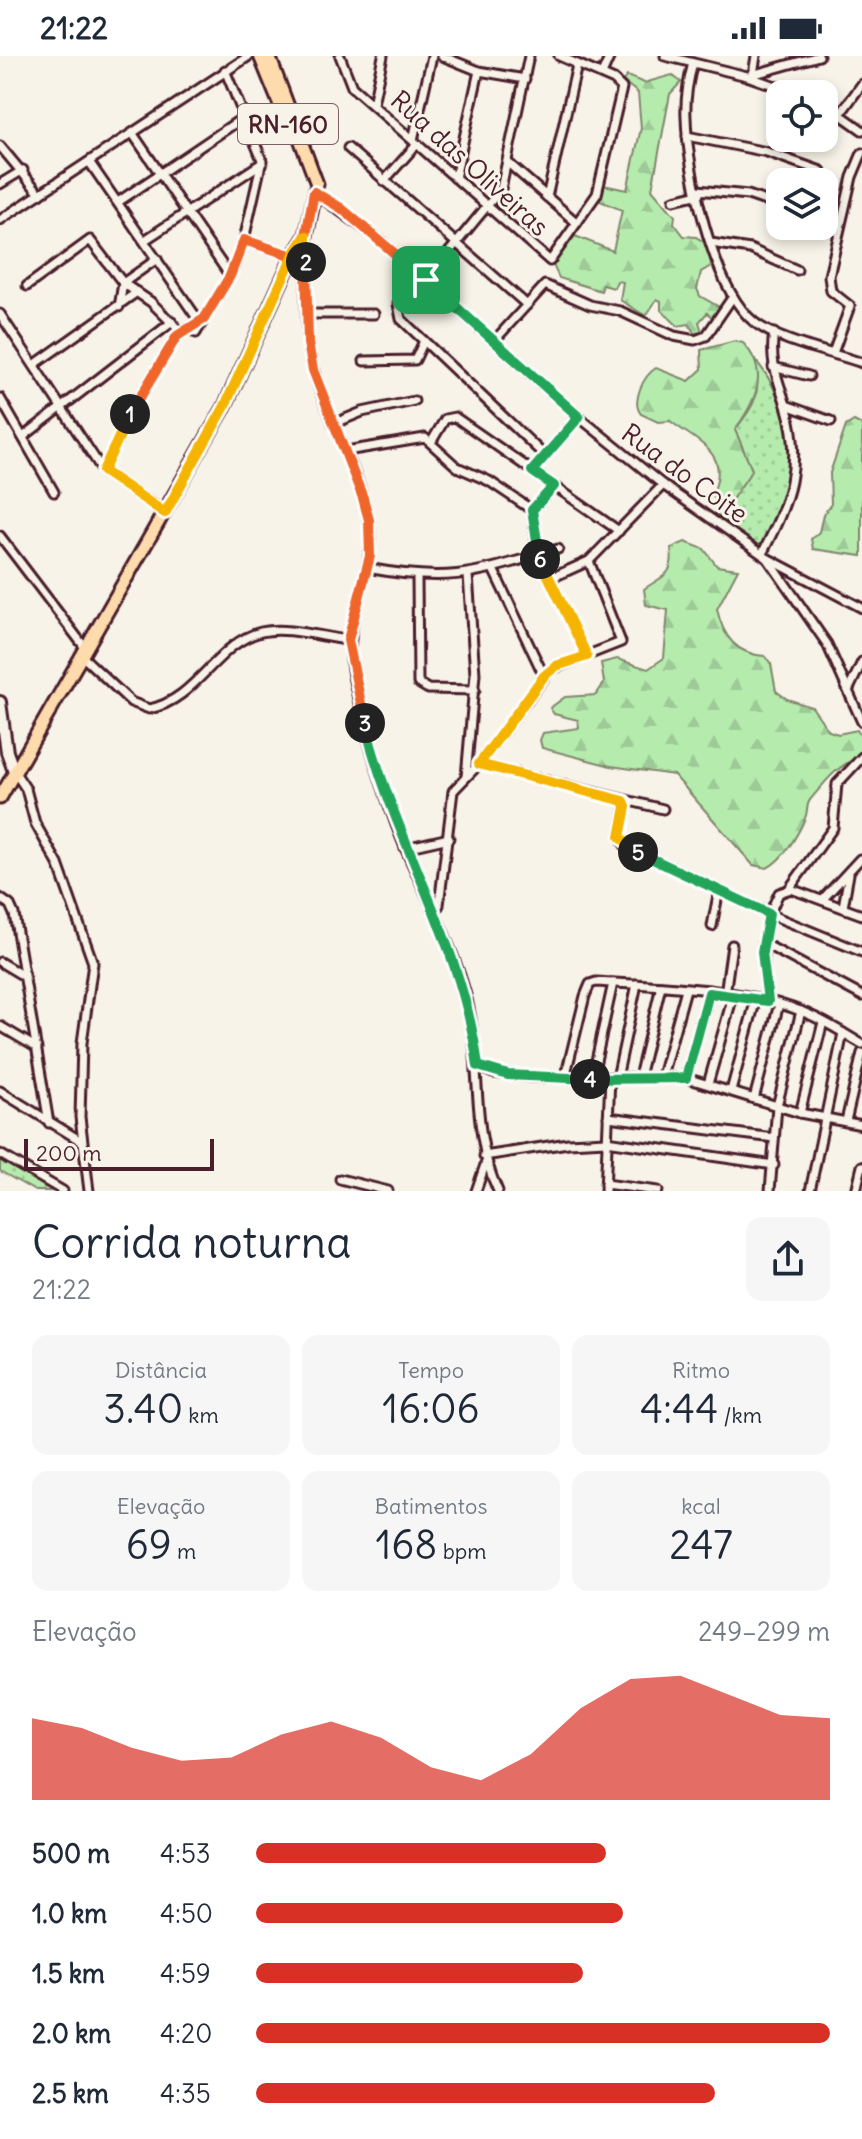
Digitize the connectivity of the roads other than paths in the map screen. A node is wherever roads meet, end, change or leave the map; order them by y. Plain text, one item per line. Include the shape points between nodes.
1 (249, 56) edge
2 (260, 56) edge
3 (269, 56) edge
4 (340, 56) edge
5 (383, 56) edge
6 (432, 56) edge
7 (442, 56) edge
8 (529, 56) edge
9 (559, 56) edge
10 (610, 56) edge
11 (665, 56) edge
12 (756, 56) edge
13 (819, 56) edge
14 (693, 63) junction
15 (577, 65) junction
16 (225, 70) junction
17 (479, 71) junction
18 (602, 74) junction
19 (750, 75) junction
20 (525, 79) junction
21 (766, 81) edge
22 (862, 84) edge
23 (373, 104) junction
24 (285, 108) junction
25 (838, 111) edge
26 (841, 113) junction
27 (244, 117) junction
28 (862, 130) edge
29 (133, 134) junction
30 (687, 136) junction
31 (415, 142) junction
32 (0, 146) edge
33 (348, 148) dead end
34 (862, 153) edge
35 (507, 162) junction
36 (90, 163) junction
37 (262, 163) junction
38 (812, 168) edge
39 (23, 170) junction
40 (160, 173) junction
41 (455, 178) junction
42 (384, 181) junction
43 (0, 184) edge
44 (314, 192) junction
45 (699, 192) junction
46 (40, 194) junction
47 (547, 197) junction
48 (674, 200) dead end
49 (766, 201) edge
50 (118, 202) junction
51 (487, 206) junction
52 (187, 213) junction
53 (0, 220) edge
54 (577, 223) junction
55 (306, 236) junction
56 (145, 240) junction
57 (244, 240) junction
58 (456, 243) junction
59 (711, 243) junction
60 (293, 256) junction
61 (157, 259) junction
62 (797, 270) dead end
63 (417, 273) junction
64 (230, 276) junction
65 (426, 280) junction
66 (123, 283) junction
67 (27, 286) dead end
68 (137, 292) junction
69 (732, 298) junction
70 (527, 305) junction
71 (119, 307) junction
72 (0, 314) edge
73 (308, 314) junction
74 (374, 314) dead end
75 (202, 320) junction
76 (172, 322) junction
77 (181, 332) junction
78 (196, 333) dead end
79 (774, 333) junction
80 (495, 340) junction
81 (423, 343) junction
82 (833, 353) junction
83 (861, 360) edge
84 (364, 361) dead end
85 (34, 365) junction
86 (773, 367) junction
87 (809, 376) dead end
88 (0, 398) edge
89 (414, 401) dead end
90 (786, 405) junction
91 (61, 408) junction
92 (579, 417) junction
93 (831, 421) dead end
94 (333, 424) junction
95 (23, 437) junction
96 (432, 441) junction
97 (346, 451) junction
98 (544, 455) junction
99 (103, 471) junction
100 (532, 471) junction
101 (663, 485) junction
102 (554, 486) junction
103 (54, 492) dead end
104 (532, 510) junction
105 (165, 513) junction
106 (619, 531) junction
107 (0, 536) edge
108 (558, 549) dead end
109 (538, 554) junction
110 (764, 556) junction
111 (589, 561) junction
112 (367, 568) junction
113 (493, 569) junction
114 (468, 575) junction
115 (417, 577) junction
116 (549, 579) junction
117 (862, 608) edge
118 (348, 640) junction
119 (84, 652) junction
120 (587, 656) junction
121 (862, 662) edge
122 (544, 676) junction
123 (849, 689) junction
124 (475, 690) junction
125 (0, 702) edge
126 (862, 722) edge
127 (862, 757) edge
128 (479, 764) junction
129 (14, 771) junction
130 (466, 777) junction
131 (1, 796) edge
132 (626, 802) junction
133 (663, 809) dead end
134 (449, 838) junction
135 (405, 848) junction
136 (860, 859) dead end
137 (849, 874) junction
138 (789, 889) junction
139 (719, 890) junction
140 (0, 898) edge
141 (822, 900) junction
142 (843, 907) junction
143 (435, 912) junction
144 (769, 914) junction
145 (862, 915) edge
146 (712, 926) dead end
147 (763, 943) junction
148 (732, 945) dead end
149 (862, 952) edge
150 (0, 962) edge
151 (25, 977) junction
152 (613, 983) junction
153 (637, 984) junction
154 (661, 986) junction
155 (686, 989) junction
156 (709, 993) junction
157 (729, 995) junction
158 (862, 996) edge
159 (756, 999) junction
160 (768, 1001) junction
161 (779, 1004) junction
162 (801, 1011) junction
163 (823, 1022) junction
164 (0, 1026) edge
165 (843, 1033) junction
166 (862, 1044) edge
167 (37, 1048) junction
168 (862, 1053) edge
169 (478, 1066) junction
170 (662, 1076) junction
171 (639, 1077) junction
172 (565, 1078) junction
173 (613, 1078) junction
174 (686, 1078) junction
175 (592, 1079) junction
176 (708, 1084) junction
177 (0, 1091) edge
178 (731, 1091) junction
179 (754, 1099) junction
180 (777, 1106) junction
181 (800, 1113) junction
182 (608, 1117) junction
183 (824, 1117) junction
184 (846, 1121) junction
185 (49, 1123) junction
186 (862, 1125) edge
187 (774, 1138) junction
188 (81, 1141) junction
189 (606, 1141) junction
190 (0, 1154) edge
191 (485, 1159) junction
192 (774, 1165) junction
193 (862, 1166) edge
194 (340, 1179) dead end
195 (605, 1188) edge
196 (63, 1191) edge
197 (89, 1191) edge
198 (388, 1191) edge
199 (476, 1191) edge
200 (498, 1191) edge
201 (658, 1191) edge
202 (770, 1191) edge
203 (810, 1191) edge
204 (856, 1191) edge

1 - 16 street
2 - 24 main road, RN-160
3 - 24 main road, RN-160
4 - 23 street, Rua das Oliveiras via 349,84
5 - 23 street
6 - 31 street
7 - 17 street
8 - 20 street
9 - 15 street
10 - 18 street
11 - 14 street
12 - 19 street
13 - 19 street
14 - 19 street
14 - 30 street via 686,94
15 - 18 street
15 - 47 street
16 - 27 street
16 - 29 street
17 - 20 street
17 - 41 street
18 - 54 street via 622,88 597,194
19 - 21 street
20 - 35 street
22 - 26 street
23 - 31 street, Rua das Oliveiras
24 - 44 main road, RN-160 via 317,184
25 - 26 street
26 - 28 street
27 - 37 street
27 - 40 street
29 - 36 street
29 - 40 street
30 - 38 street via 767,152
30 - 45 street
31 - 41 street, Rua das Oliveiras
31 - 42 street
32 - 39 street
33 - 42 street
34 - 82 street via 829,276 831,291 850,306
35 - 47 street
35 - 51 street via 501,189
36 - 46 street
36 - 50 street
37 - 52 street
37 - 57 street
39 - 43 street
39 - 46 street
40 - 50 street
40 - 52 street
41 - 51 street, Rua das Oliveiras
42 - 58 street
44 - 55 main road, RN-160
44 - 63 street, Rua do Coite
45 - 48 street
45 - 49 street
45 - 59 street
46 - 53 street
47 - 54 street
50 - 56 street
51 - 54 street, Rua das Oliveiras via 550,261
51 - 58 street
52 - 56 street
52 - 64 street
55 - 60 main road, RN-160
55 - 73 street
56 - 61 street
57 - 60 street
57 - 64 street
58 - 65 street
58 - 70 street
59 - 62 street via 750,249
59 - 69 street
60 - 105 main road, RN-160 via 224,408
61 - 66 street
61 - 75 street
63 - 65 street, Rua do Coite
63 - 81 street via 397,310
64 - 75 street
65 - 80 street, Rua do Coite
66 - 67 street via 90,240
66 - 68 street
66 - 71 street
68 - 71 street
68 - 76 street
69 - 70 street via 706,336 695,340 545,285
69 - 79 street via 755,323
70 - 80 street
71 - 85 street
72 - 85 street
73 - 74 street
73 - 94 street via 313,370
75 - 77 street
75 - 78 street
76 - 77 street
76 - 91 street
77 - 99 street via 136,403
79 - 82 street
79 - 86 street
80 - 92 street, Rua do Coite
81 - 84 street via 415,360
81 - 98 street
82 - 83 street
85 - 91 street
86 - 87 street
86 - 90 street
88 - 95 street
89 - 94 street
90 - 93 street
90 - 110 street via 794,480
91 - 95 street
91 - 99 street
92 - 98 street
92 - 101 street, Rua do Coite
94 - 97 street
95 - 103 street
96 - 97 street via 411,438
96 - 100 street via 445,419 455,417
96 - 104 street via 457,467
97 - 112 street via 369,520
98 - 100 street
99 - 105 street
100 - 102 street
101 - 106 street
101 - 110 street, Rua do Coite
102 - 104 street
102 - 106 street
104 - 109 street
105 - 119 main road, RN-160
106 - 111 street
107 - 119 street
108 - 109 street
109 - 113 street
109 - 116 street
110 - 117 street
110 - 123 street via 827,644
111 - 116 street
111 - 120 street via 621,642
112 - 115 street
112 - 118 street
113 - 114 street
113 - 122 street
114 - 115 street
114 - 124 street
115 - 124 street via 418,684
116 - 120 street
118 - 119 street via 277,630 250,635 184,693 149,709 131,702
118 - 135 street via 377,774
119 - 129 main road, RN-160
120 - 122 street via 556,666
121 - 123 street
122 - 128 street
123 - 126 street
124 - 130 street
125 - 129 street
127 - 138 street via 837,784 833,828
128 - 130 street
128 - 132 street
129 - 131 main road, RN-160
129 - 188 street via 58,864 93,963 82,1043
130 - 134 street via 450,798
132 - 133 street
132 - 139 street via 622,842
134 - 135 street
134 - 143 street
135 - 143 street
136 - 137 street
137 - 141 street
137 - 142 street
138 - 141 street
138 - 144 street via 779,893
139 - 144 street
139 - 146 street
140 - 151 street via 13,910
141 - 142 street
142 - 145 street
143 - 169 street via 466,996
144 - 147 street
144 - 149 street
147 - 158 street
147 - 160 street
148 - 157 street
150 - 151 street
151 - 167 street
152 - 153 street
152 - 172 street via 591,984
152 - 175 street
153 - 154 street
153 - 173 street
154 - 155 street
154 - 171 street
155 - 156 street
155 - 170 street
156 - 157 street
156 - 174 street
157 - 159 street
157 - 176 street
159 - 160 street
159 - 178 street
160 - 161 street
161 - 162 street
161 - 179 street
162 - 163 street
162 - 180 street
163 - 165 street
163 - 181 street
164 - 167 street
165 - 166 street
165 - 183 street
167 - 185 street
168 - 184 street
169 - 172 street via 508,1075
169 - 191 street
170 - 171 street
170 - 174 street
171 - 173 street
172 - 175 street
173 - 175 street
173 - 182 street
174 - 176 street
176 - 178 street
177 - 185 street
178 - 179 street
179 - 180 street
180 - 181 street
180 - 187 street
181 - 183 street
182 - 187 street
182 - 189 street
183 - 184 street
183 - 203 street
184 - 186 street
185 - 188 street
187 - 192 street
188 - 197 street
189 - 191 street
189 - 192 street
189 - 195 street
190 - 196 street
191 - 199 street
191 - 200 street
192 - 202 street
193 - 204 street
194 - 198 street
195 - 201 street

